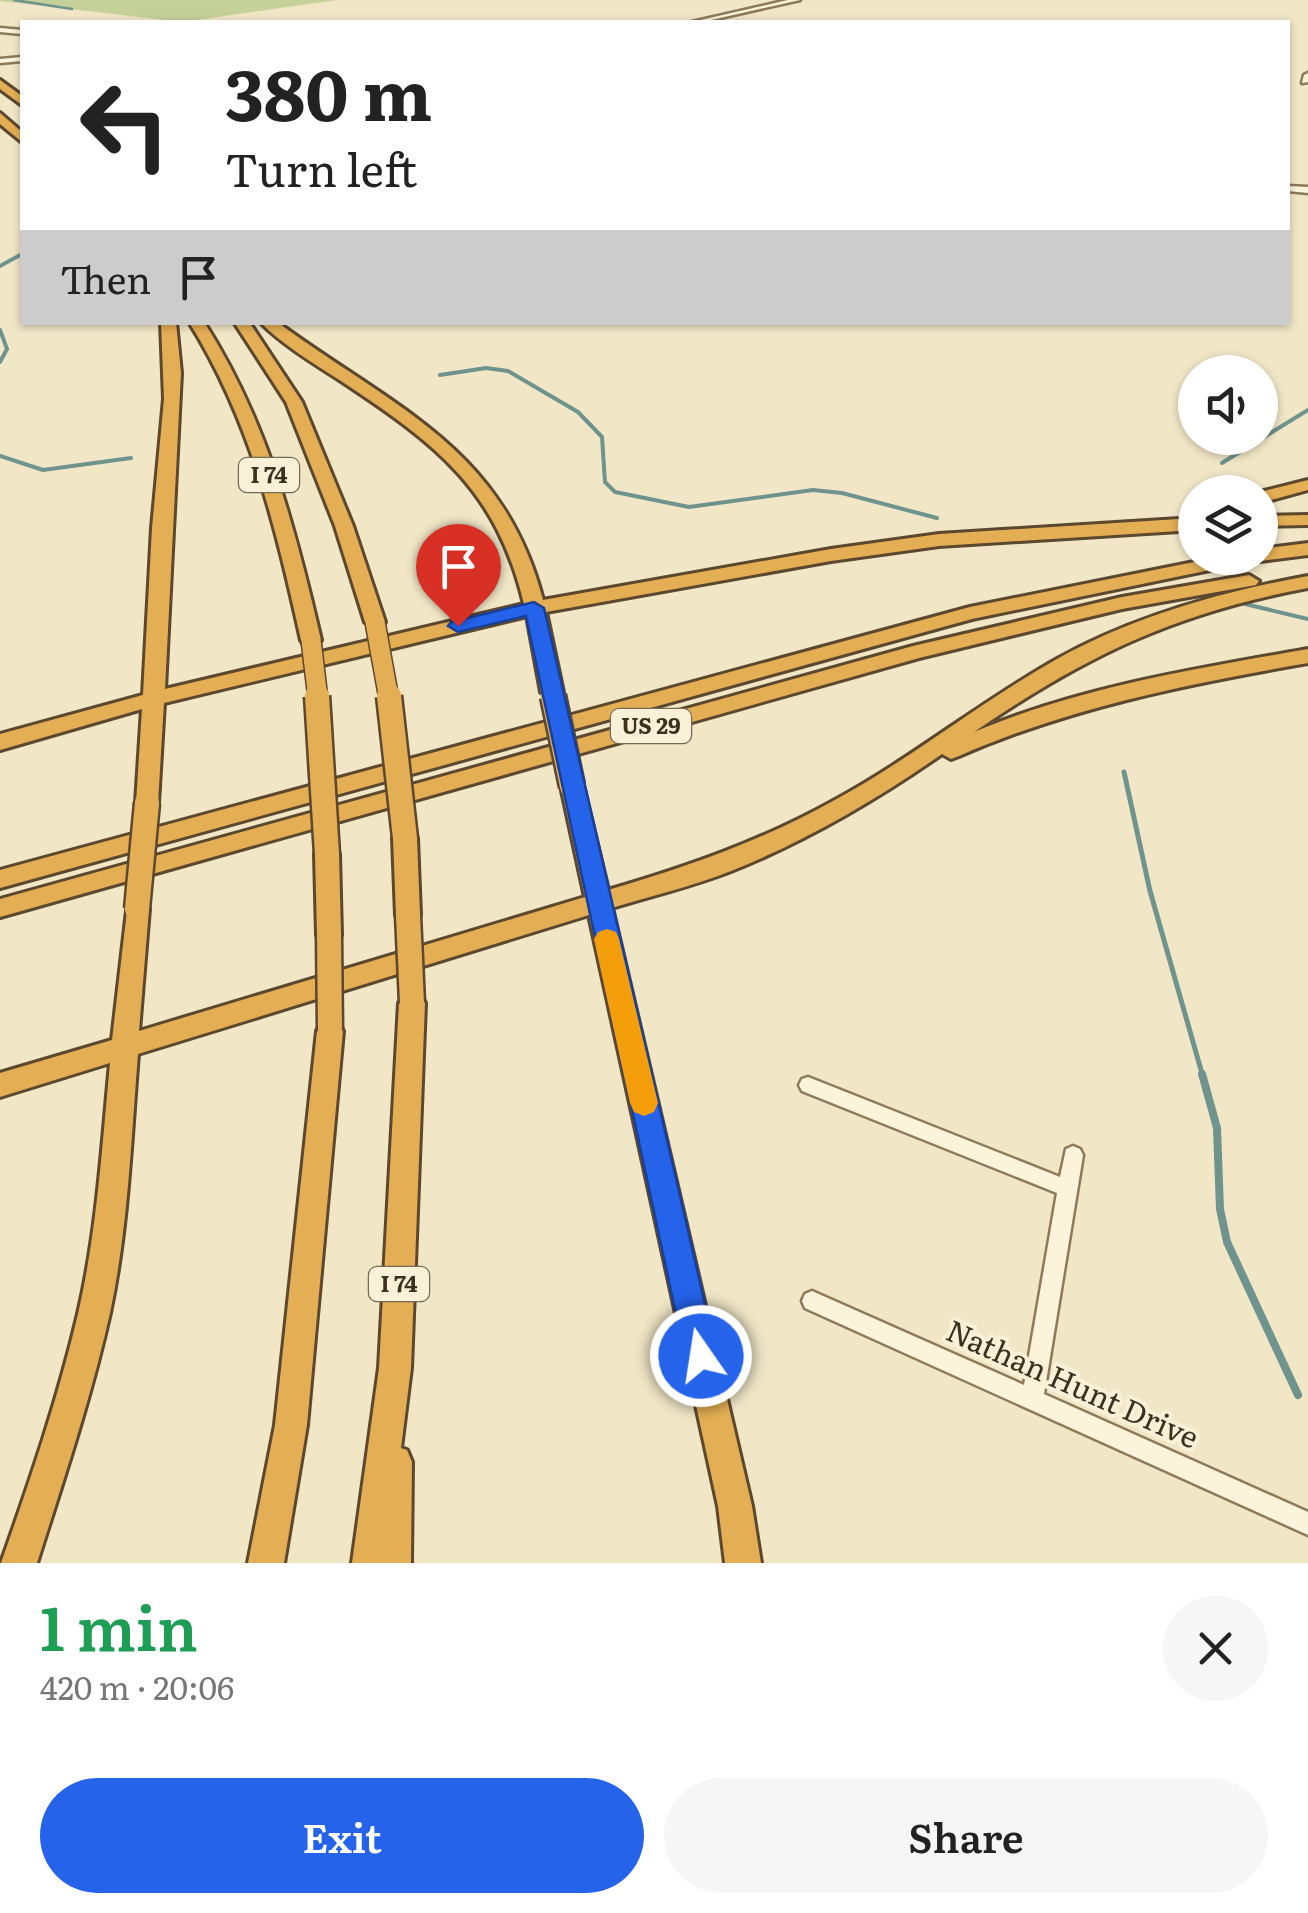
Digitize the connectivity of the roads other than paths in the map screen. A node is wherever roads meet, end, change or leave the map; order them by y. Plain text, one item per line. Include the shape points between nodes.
1 (797, 0) edge
2 (715, 20) edge
3 (0, 82) edge
4 (20, 100) edge
5 (0, 117) edge
6 (20, 136) edge
7 (168, 325) edge
8 (198, 325) edge
9 (243, 325) edge
10 (271, 325) edge
11 (1308, 484) edge
12 (1278, 493) edge
13 (1178, 514) edge
14 (1308, 520) edge
15 (1278, 521) edge
16 (1178, 525) edge
17 (1052, 531) junction
18 (1308, 549) edge
19 (1278, 553) edge
20 (1178, 570) edge
21 (1308, 574) edge
22 (1308, 582) edge
23 (534, 608) junction
24 (1308, 656) edge
25 (156, 698) junction
26 (0, 742) edge
27 (876, 787) junction
28 (0, 878) edge
29 (598, 903) junction
30 (0, 908) edge
31 (124, 1045) junction
32 (0, 1085) edge
33 (808, 1085) dead end
34 (1073, 1155) dead end
35 (1066, 1188) junction
36 (812, 1301) dead end
37 (395, 1368) junction
38 (1032, 1399) junction
39 (1308, 1524) edge
40 (19, 1563) edge
41 (266, 1563) edge
42 (370, 1563) edge
43 (393, 1563) edge
44 (743, 1563) edge

1 - 2 street
3 - 4 highway
5 - 6 highway
7 - 25 highway via 174,358
8 - 41 highway, I 74, bridge via 254,429 286,529 311,640 323,748 330,1032 291,1425
9 - 37 highway, I 74, bridge via 294,402 344,526 375,622 392,714 412,1003
10 - 23 highway via 416,424 464,466 518,549
11 - 12 highway
13 - 17 highway
14 - 15 highway
16 - 17 highway
17 - 23 highway via 831,555
18 - 19 highway
20 - 28 highway, US 29 via 970,613
21 - 30 highway, US 29 via 1185,589 1001,630
22 - 27 highway via 1254,591 1125,634 1064,664
23 - 25 highway
23 - 29 highway, bridge
24 - 27 highway via 1164,681 1042,713
25 - 26 highway
25 - 31 highway, bridge
27 - 29 highway via 802,830 719,866
29 - 31 highway
29 - 44 highway
31 - 32 highway
31 - 40 highway via 108,1236 94,1312
33 - 35 street
34 - 35 street
35 - 38 street
36 - 38 street, Nathan Hunt Drive
37 - 42 highway, I 74
37 - 43 highway
38 - 39 street, Nathan Hunt Drive

